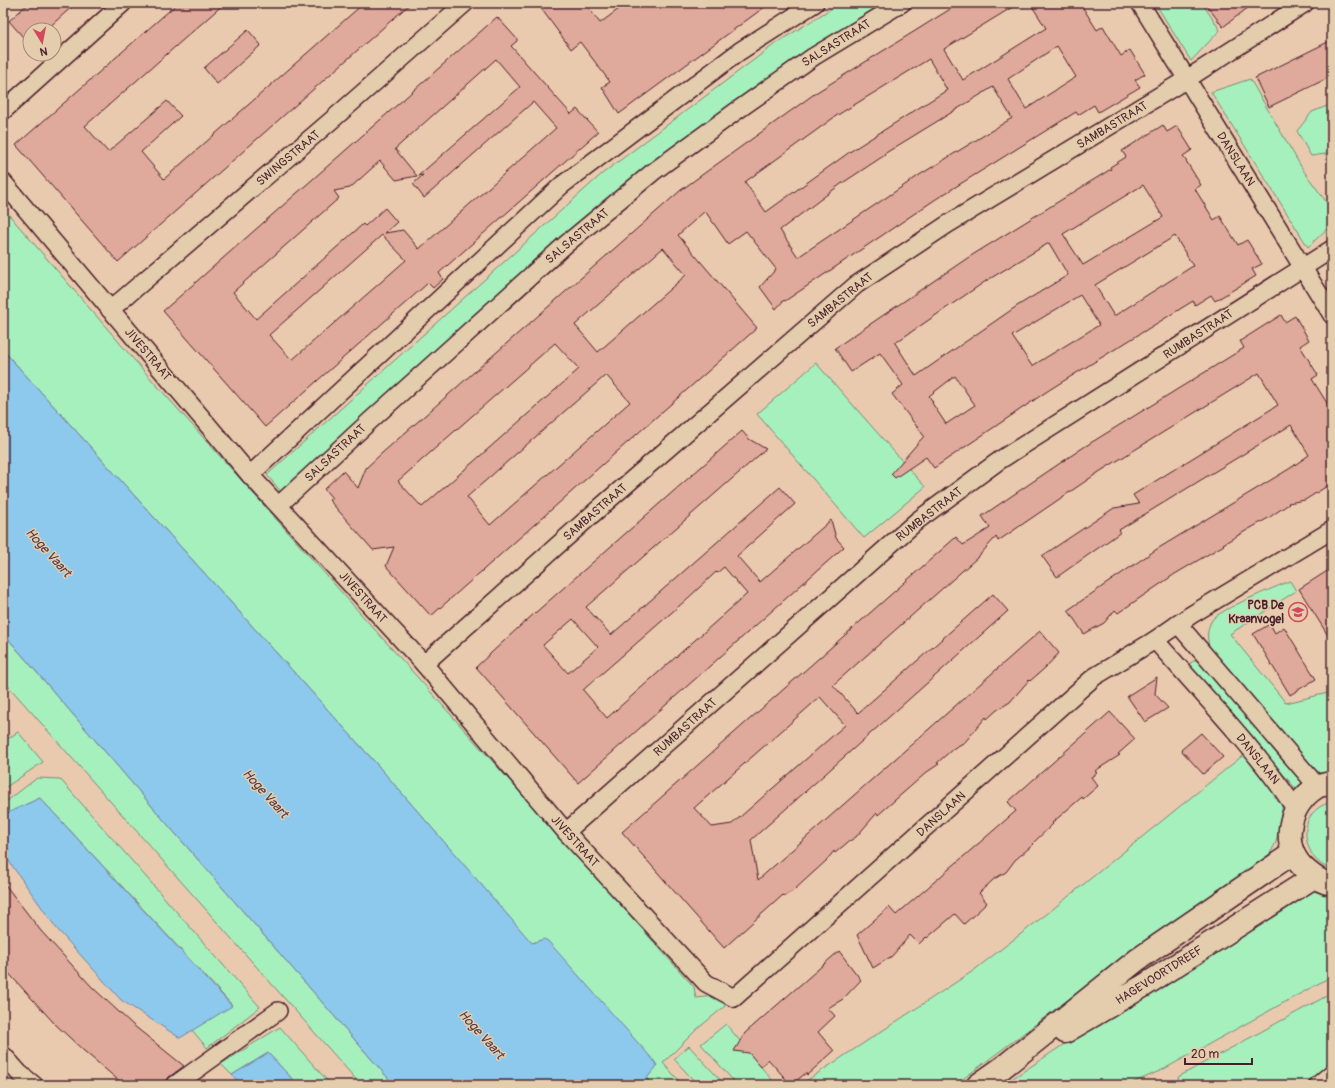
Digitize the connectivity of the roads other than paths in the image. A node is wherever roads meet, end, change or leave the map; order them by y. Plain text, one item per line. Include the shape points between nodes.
1 (123, 3) edge
2 (465, 3) edge
3 (815, 3) edge
4 (902, 3) edge
5 (1140, 3) edge
6 (1306, 3) edge
7 (1187, 79) junction
8 (3, 111) edge
9 (3, 182) edge
10 (1332, 249) edge
11 (1303, 267) junction
12 (110, 310) junction
13 (1332, 315) edge
14 (250, 475) junction
15 (279, 505) junction
16 (1332, 530) edge
17 (1178, 624) junction
18 (1155, 640) junction
19 (424, 664) junction
20 (1325, 785) edge
21 (1296, 808) junction
22 (566, 832) junction
23 (1293, 853) junction
24 (1323, 880) edge
25 (734, 998) joint
26 (278, 1011) dead end
27 (3, 1055) edge
28 (1002, 1068) junction
29 (1332, 1073) edge
30 (34, 1085) edge
31 (175, 1085) edge
32 (978, 1085) edge
33 (1318, 1085) edge

1 - 8 street
2 - 12 street, SWINGSTRAAT
3 - 14 street via 740,51 562,185
4 - 15 street, SALSASTRAAT via 813,57 653,172 560,250
5 - 7 street, DANSLAAN
6 - 7 street, SAMBASTRAAT
7 - 11 street, DANSLAAN
7 - 19 street, SAMBASTRAAT via 948,224 856,285
9 - 12 street, JIVESTRAAT
10 - 11 street, RUMBASTRAAT
11 - 13 street, DANSLAAN
11 - 22 street, RUMBASTRAAT via 1000,460 918,520
12 - 14 street, JIVESTRAAT
14 - 15 street, JIVESTRAAT
15 - 19 street, JIVESTRAAT
16 - 17 street, DANSLAAN
17 - 18 street, DANSLAAN
17 - 20 street
18 - 21 street, DANSLAAN via 1258,757
18 - 25 street, DANSLAAN via 1094,677
19 - 22 street, JIVESTRAAT
20 - 21 main road via 1305,796
21 - 23 main road via 1289,830
22 - 25 street, JIVESTRAAT via 706,983
23 - 24 main road via 1302,867
23 - 28 main road, HAGEVOORTDREEF via 1137,960
24 - 28 main road, HAGEVOORTDREEF
26 - 31 street
27 - 30 street
28 - 32 main road, HAGEVOORTDREEF
29 - 33 street

